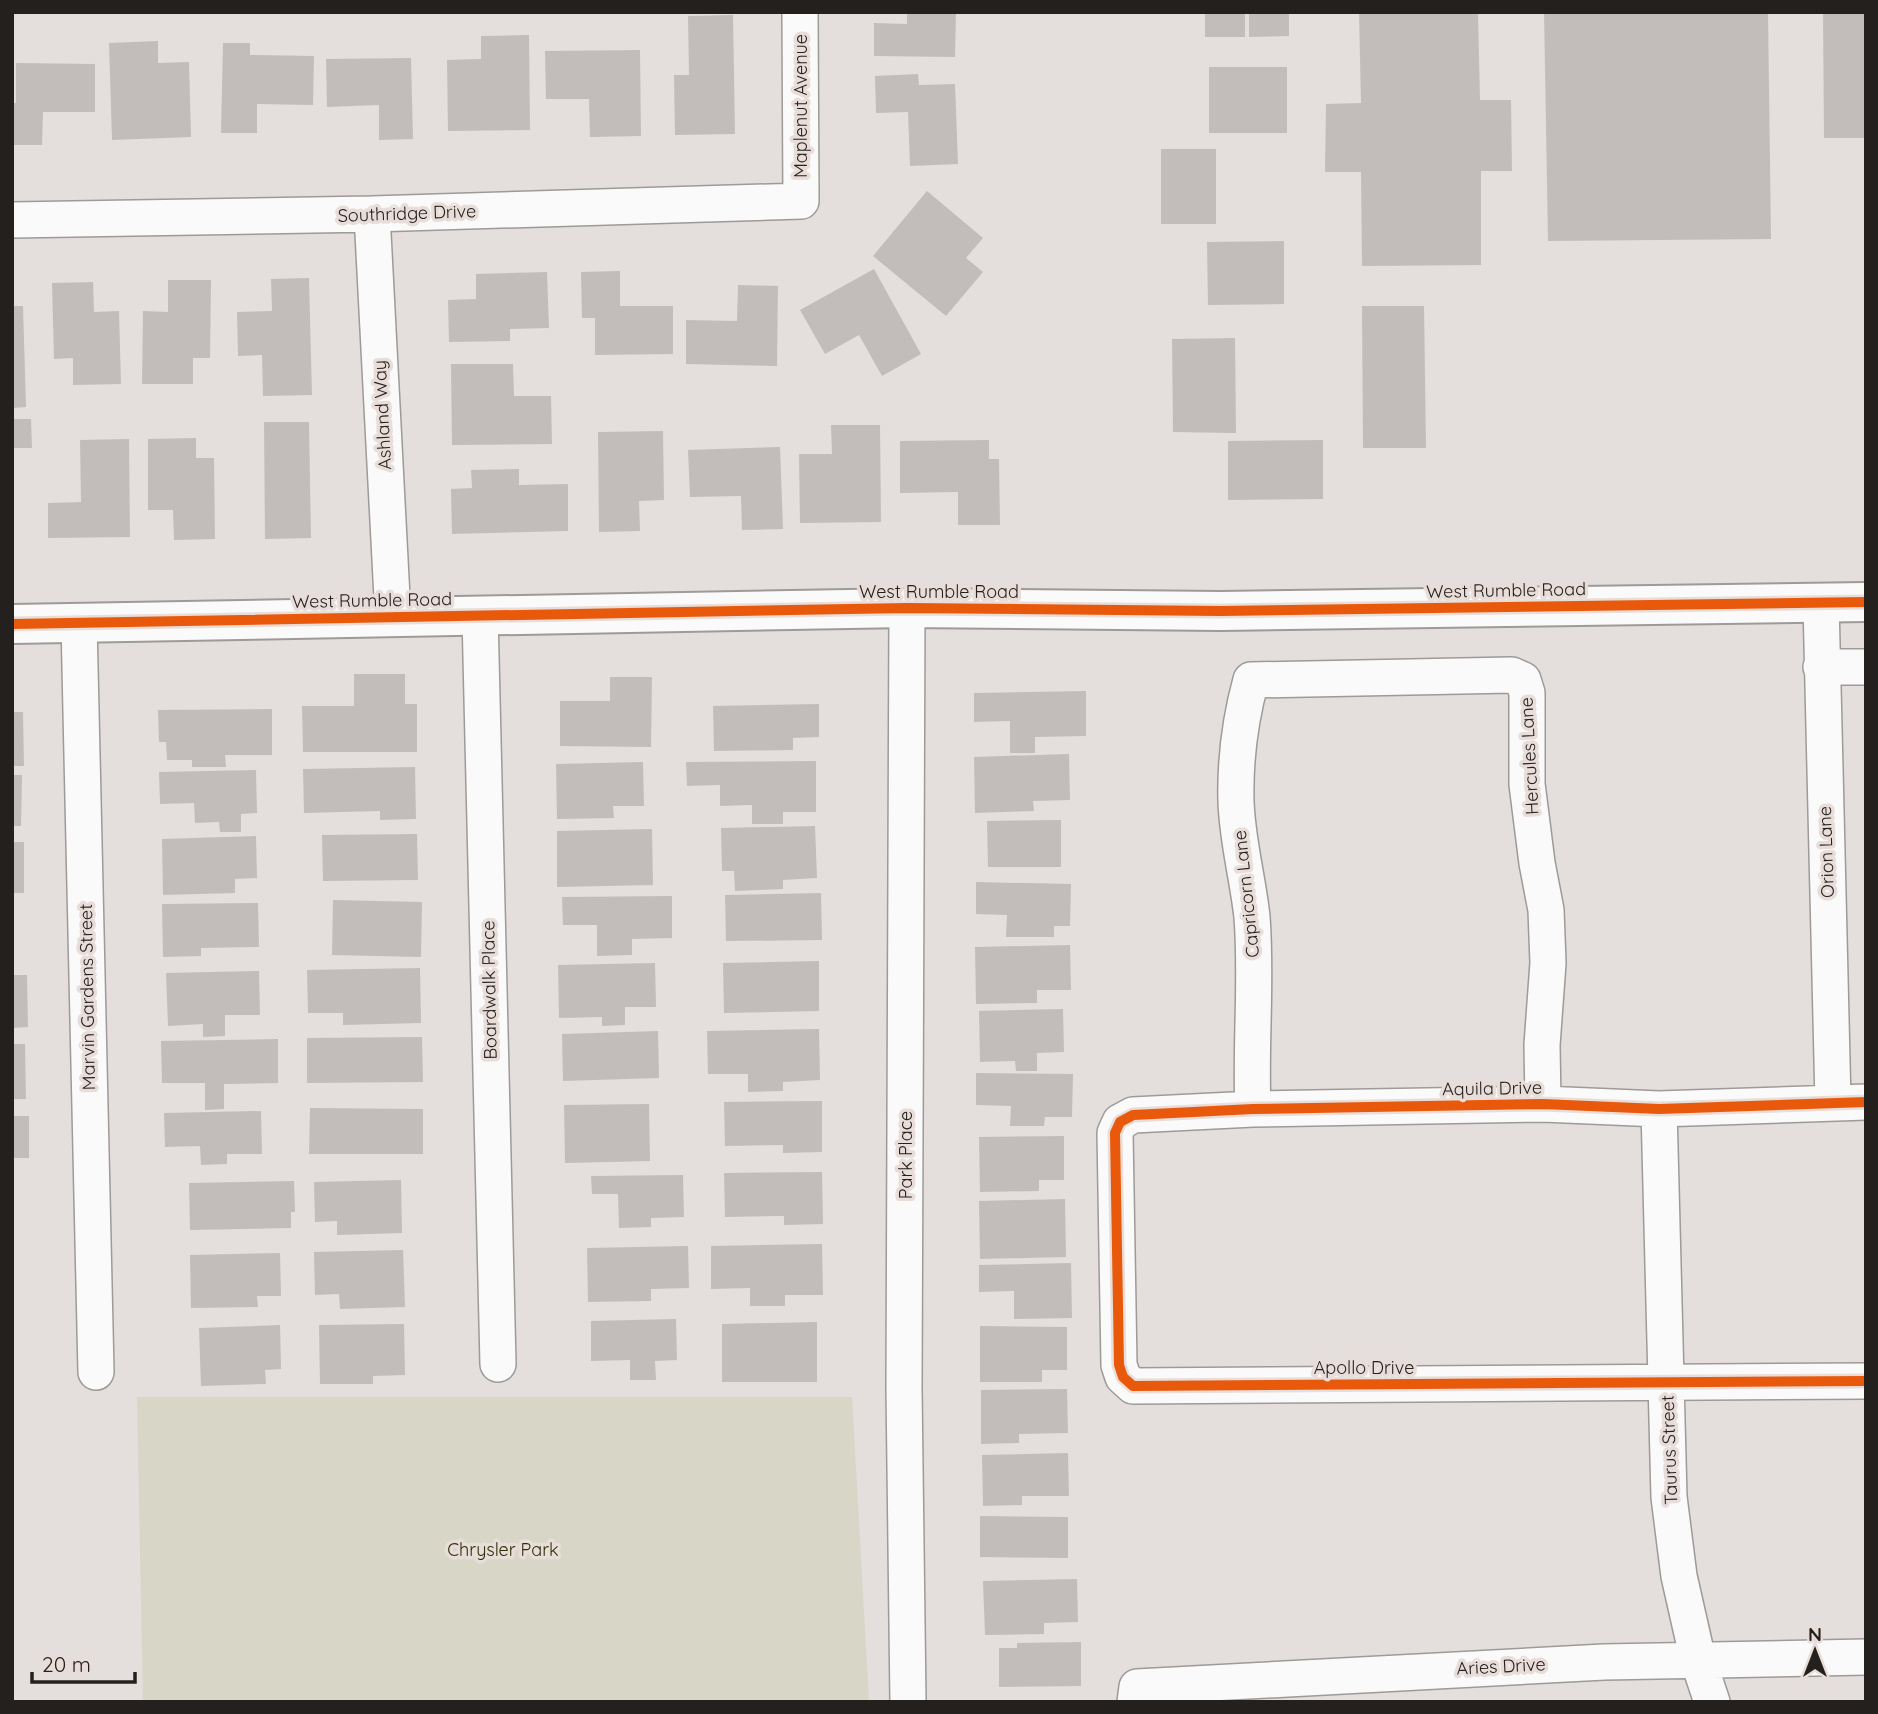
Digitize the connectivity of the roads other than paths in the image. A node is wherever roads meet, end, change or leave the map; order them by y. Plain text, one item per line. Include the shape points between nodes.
1 (800, 12) edge
2 (801, 201) joint
3 (372, 214) junction
4 (12, 219) edge
5 (1866, 601) edge
6 (1821, 603) junction
7 (907, 608) junction
8 (480, 615) junction
9 (393, 617) junction
10 (79, 623) junction
11 (12, 624) edge
12 (1821, 658) junction
13 (1866, 667) edge
14 (1251, 680) joint
15 (1849, 1102) edge
16 (1543, 1104) junction
17 (1252, 1109) junction
18 (1660, 1109) junction
19 (1120, 1122) joint
20 (498, 1364) dead end
21 (96, 1372) dead end
22 (1866, 1381) edge
23 (1667, 1383) junction
24 (1866, 1657) edge
25 (1699, 1660) junction
26 (1136, 1694) edge
27 (908, 1702) edge
28 (1712, 1702) edge

1 - 2 street, Maplenut Avenue
2 - 3 street, Southridge Drive
3 - 4 street, Southridge Drive
3 - 9 street, Ashland Way
5 - 6 street, West Rumble Road
6 - 7 street, West Rumble Road via 1235,611
6 - 12 street, Orion Lane
7 - 8 street, West Rumble Road
7 - 27 street, Park Place via 904,1388
8 - 9 street, West Rumble Road
8 - 20 street, Boardwalk Place
9 - 10 street, West Rumble Road
10 - 11 street, West Rumble Road
10 - 21 street, Marvin Gardens Street
12 - 13 street
12 - 15 street, Orion Lane
14 - 16 street, Hercules Lane via 1512,675 1523,680 1527,692 1527,784 1546,910
14 - 17 street, Capricorn Lane via 1241,717 1236,803 1252,917
15 - 18 street, Aquila Drive
16 - 17 street, Aquila Drive
16 - 18 street, Aquila Drive
17 - 19 street, Aquila Drive via 1133,1115
18 - 23 street, Taurus Street
19 - 23 street, Apollo Drive via 1115,1133 1119,1365 1133,1386
22 - 23 street, Apollo Drive
23 - 25 street, Taurus Street via 1669,1497 1679,1576
24 - 25 street, Aries Drive
25 - 26 street, Aries Drive via 1457,1668
25 - 28 street, Taurus Street

